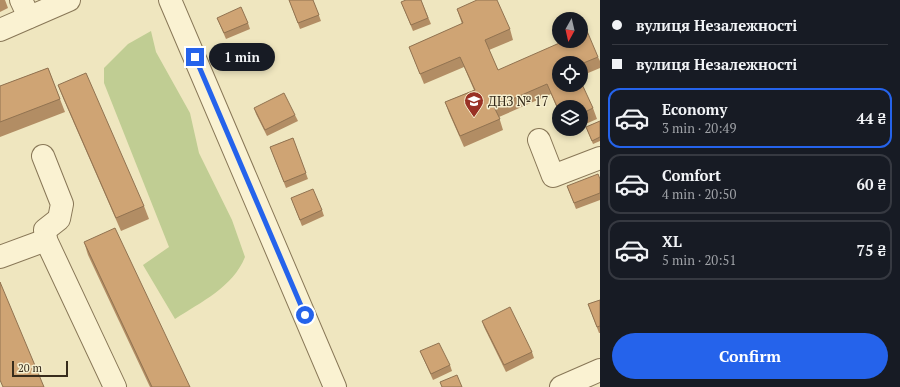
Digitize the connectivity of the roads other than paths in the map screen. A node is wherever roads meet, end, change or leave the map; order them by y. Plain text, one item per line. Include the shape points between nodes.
1 (69, 0) edge
2 (170, 0) edge
3 (25, 9) edge
4 (0, 30) edge
5 (539, 140) dead end
6 (43, 156) dead end
7 (600, 158) edge
8 (46, 240) junction
9 (0, 257) edge
10 (600, 370) edge
11 (115, 387) edge
12 (335, 387) edge
13 (561, 387) edge

1 - 3 street
2 - 12 street
3 - 4 street
5 - 7 street via 553,176
6 - 8 street via 62,204 59,219 45,230
8 - 9 street
8 - 11 street
10 - 13 street

